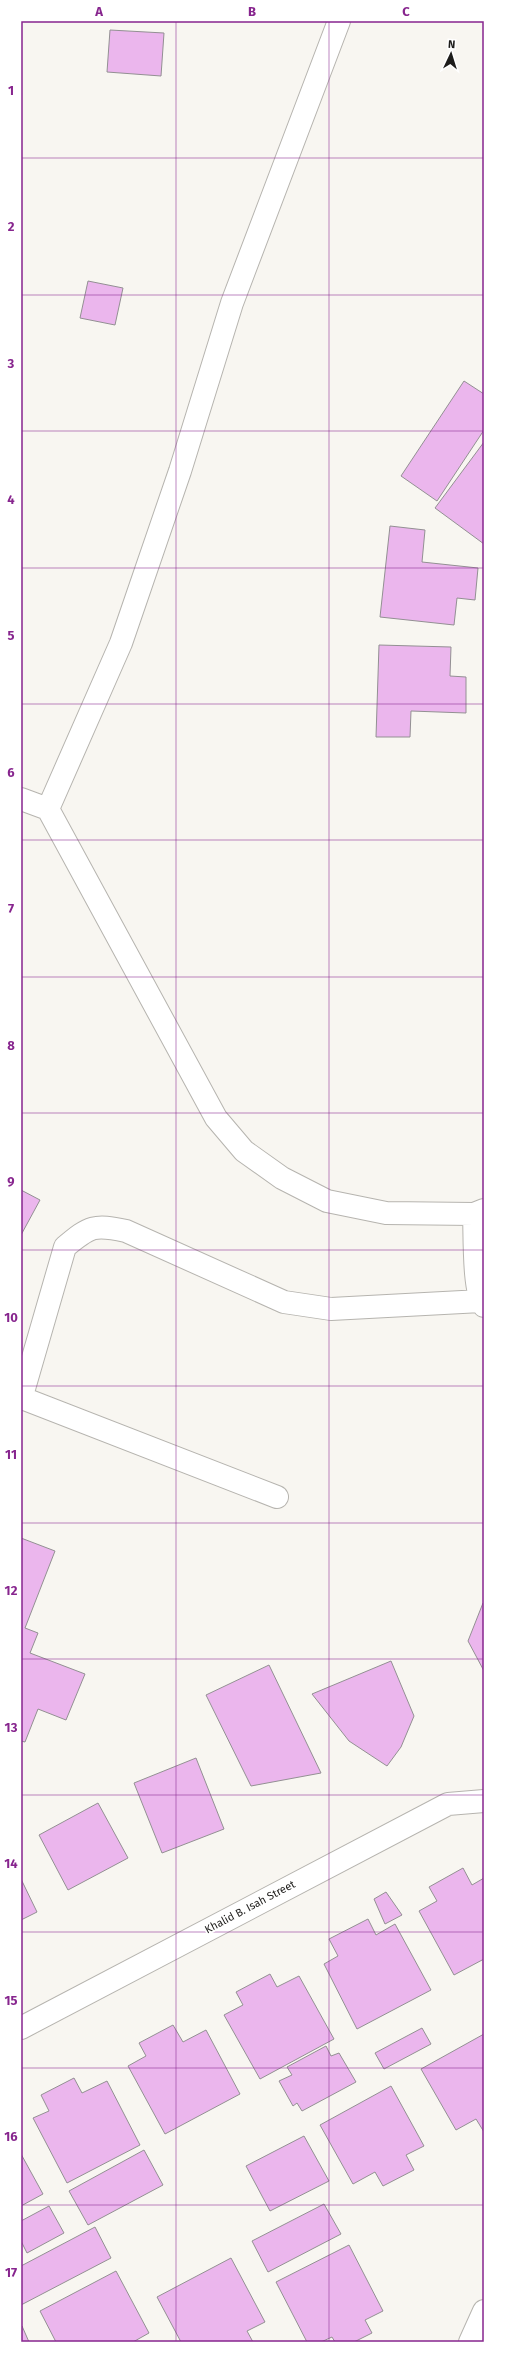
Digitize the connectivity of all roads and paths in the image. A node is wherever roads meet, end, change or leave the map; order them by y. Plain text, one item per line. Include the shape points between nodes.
1 (339, 21) edge
2 (21, 799) edge
3 (48, 809) junction
4 (479, 1212) edge
5 (482, 1304) edge
6 (21, 1398) edge
7 (277, 1497) dead end
8 (484, 1801) edge
9 (21, 2028) edge
10 (484, 2311) edge
11 (470, 2342) edge

1 - 3 street via 232,303 180,471 121,643
2 - 3 street
3 - 4 street via 216,1118 244,1151 282,1178 327,1201 386,1213
4 - 5 street via 476,1268
5 - 6 street via 331,1309 284,1302 126,1231 103,1226 84,1230 65,1247
6 - 7 street
8 - 9 street, Khalid B. Isah Street via 448,1804
10 - 11 street

